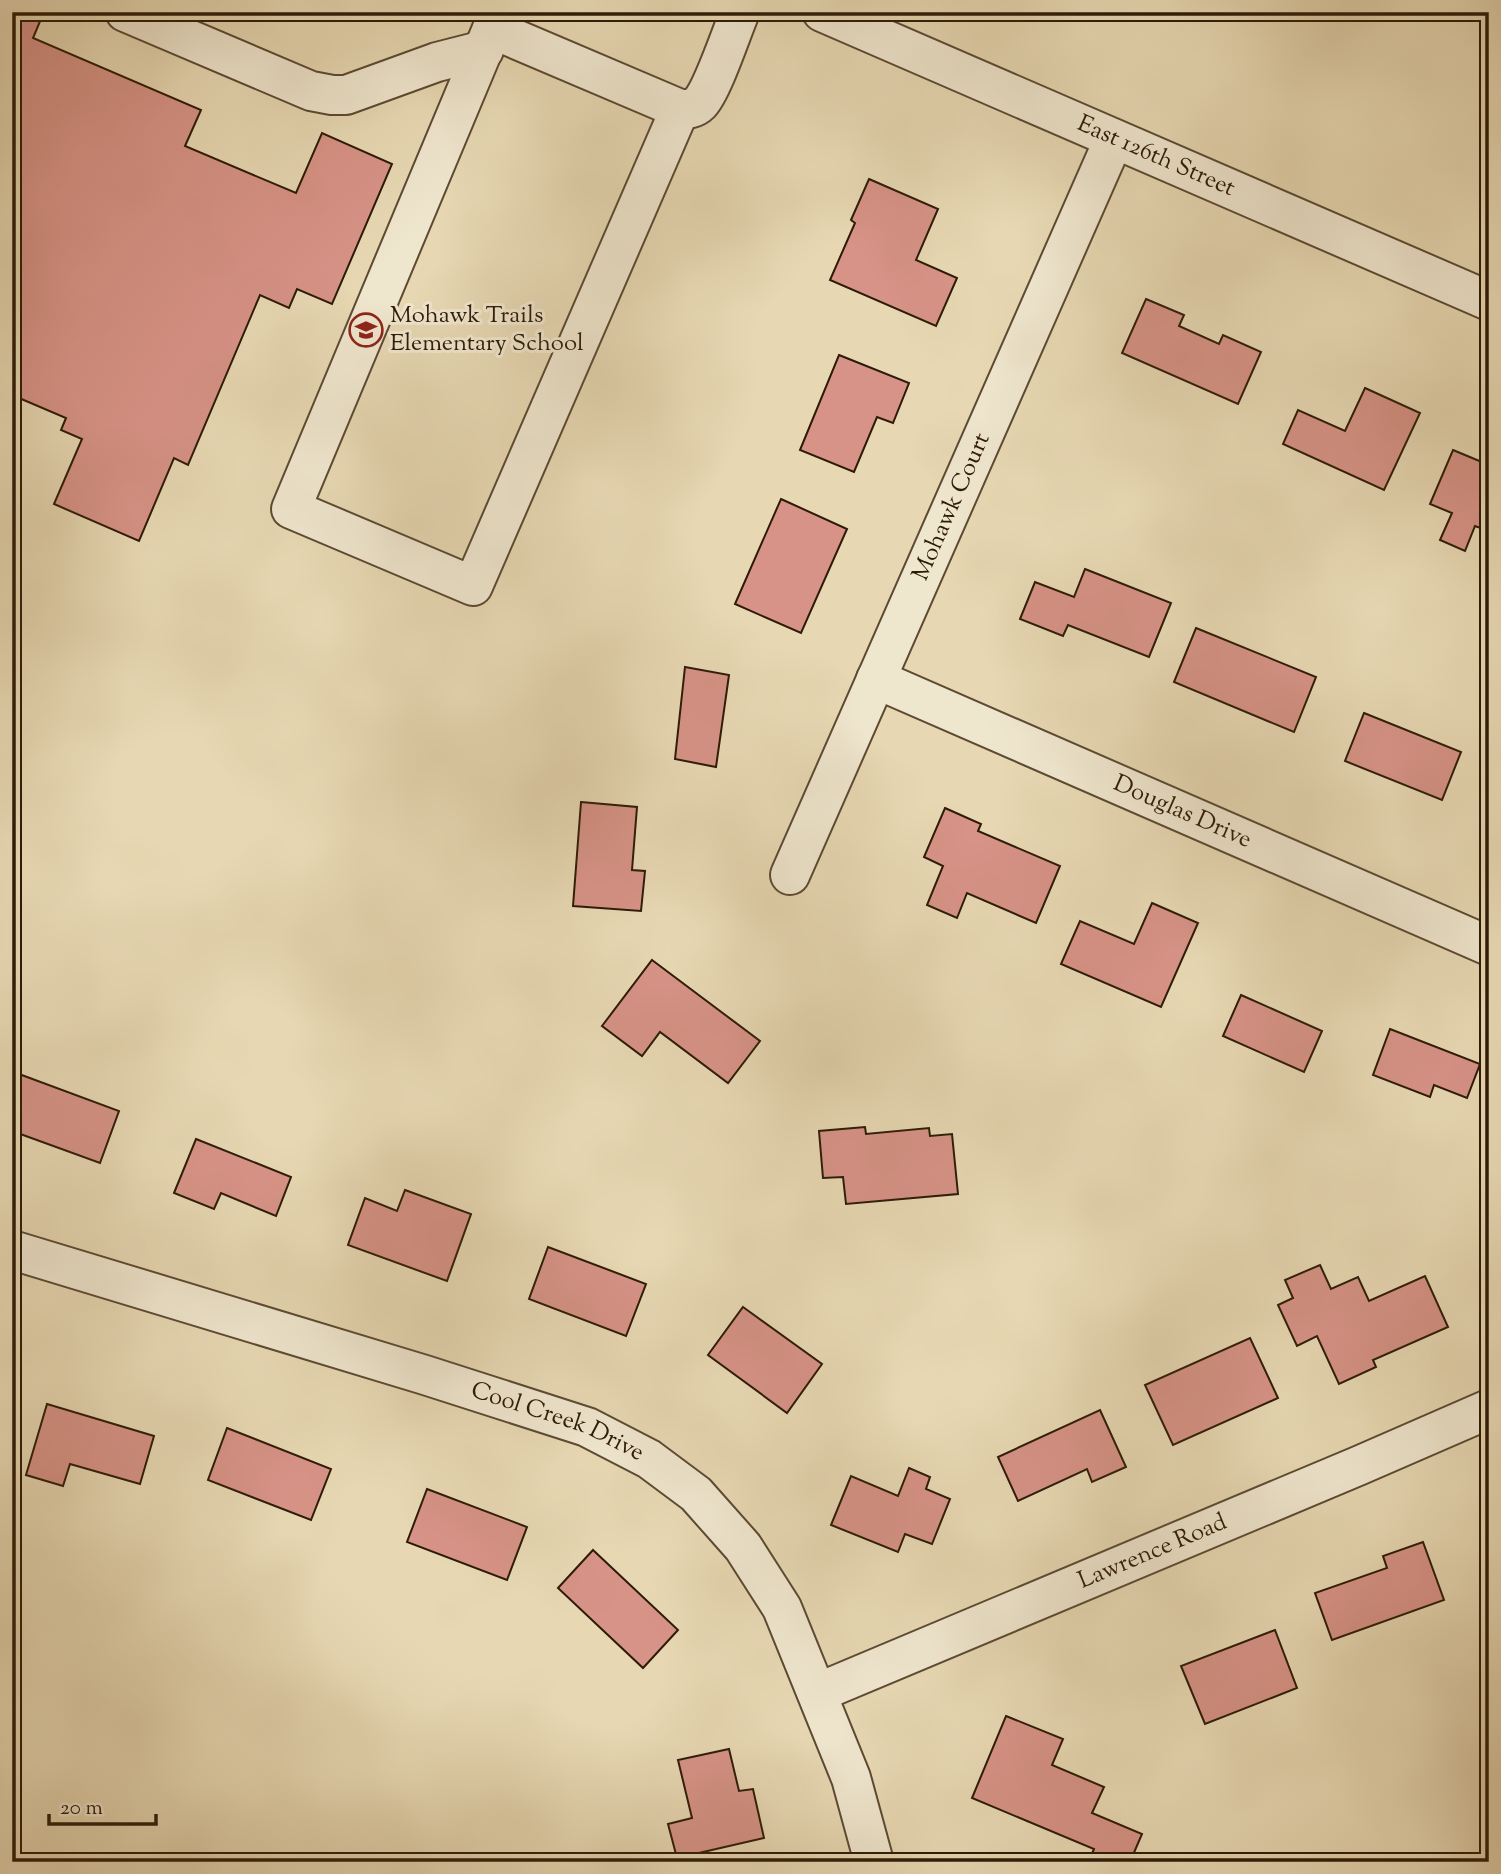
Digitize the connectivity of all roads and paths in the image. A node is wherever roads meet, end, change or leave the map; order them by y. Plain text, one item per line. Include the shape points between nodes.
1 (125, 12) edge
2 (740, 12) edge
3 (822, 12) edge
4 (492, 31) edge
5 (680, 109) junction
6 (1114, 139) junction
7 (1489, 301) edge
8 (876, 679) junction
9 (790, 875) dead end
10 (1489, 946) edge
11 (12, 1250) edge
12 (1489, 1409) edge
13 (817, 1693) junction
14 (874, 1862) edge

1 - 4 street via 311,91 332,95 365,90 438,62
2 - 5 street via 707,93 699,104
3 - 6 street, East 126th Street
4 - 5 street
4 - 5 street via 291,509 473,586
6 - 7 street, East 126th Street
6 - 8 street, Mohawk Court
8 - 9 street, Mohawk Court
8 - 10 street, Douglas Drive
11 - 13 street, Cool Creek Drive via 587,1427 649,1459 696,1494 743,1547 782,1608
12 - 13 street, Lawrence Road
13 - 14 street, Cool Creek Drive via 852,1778

